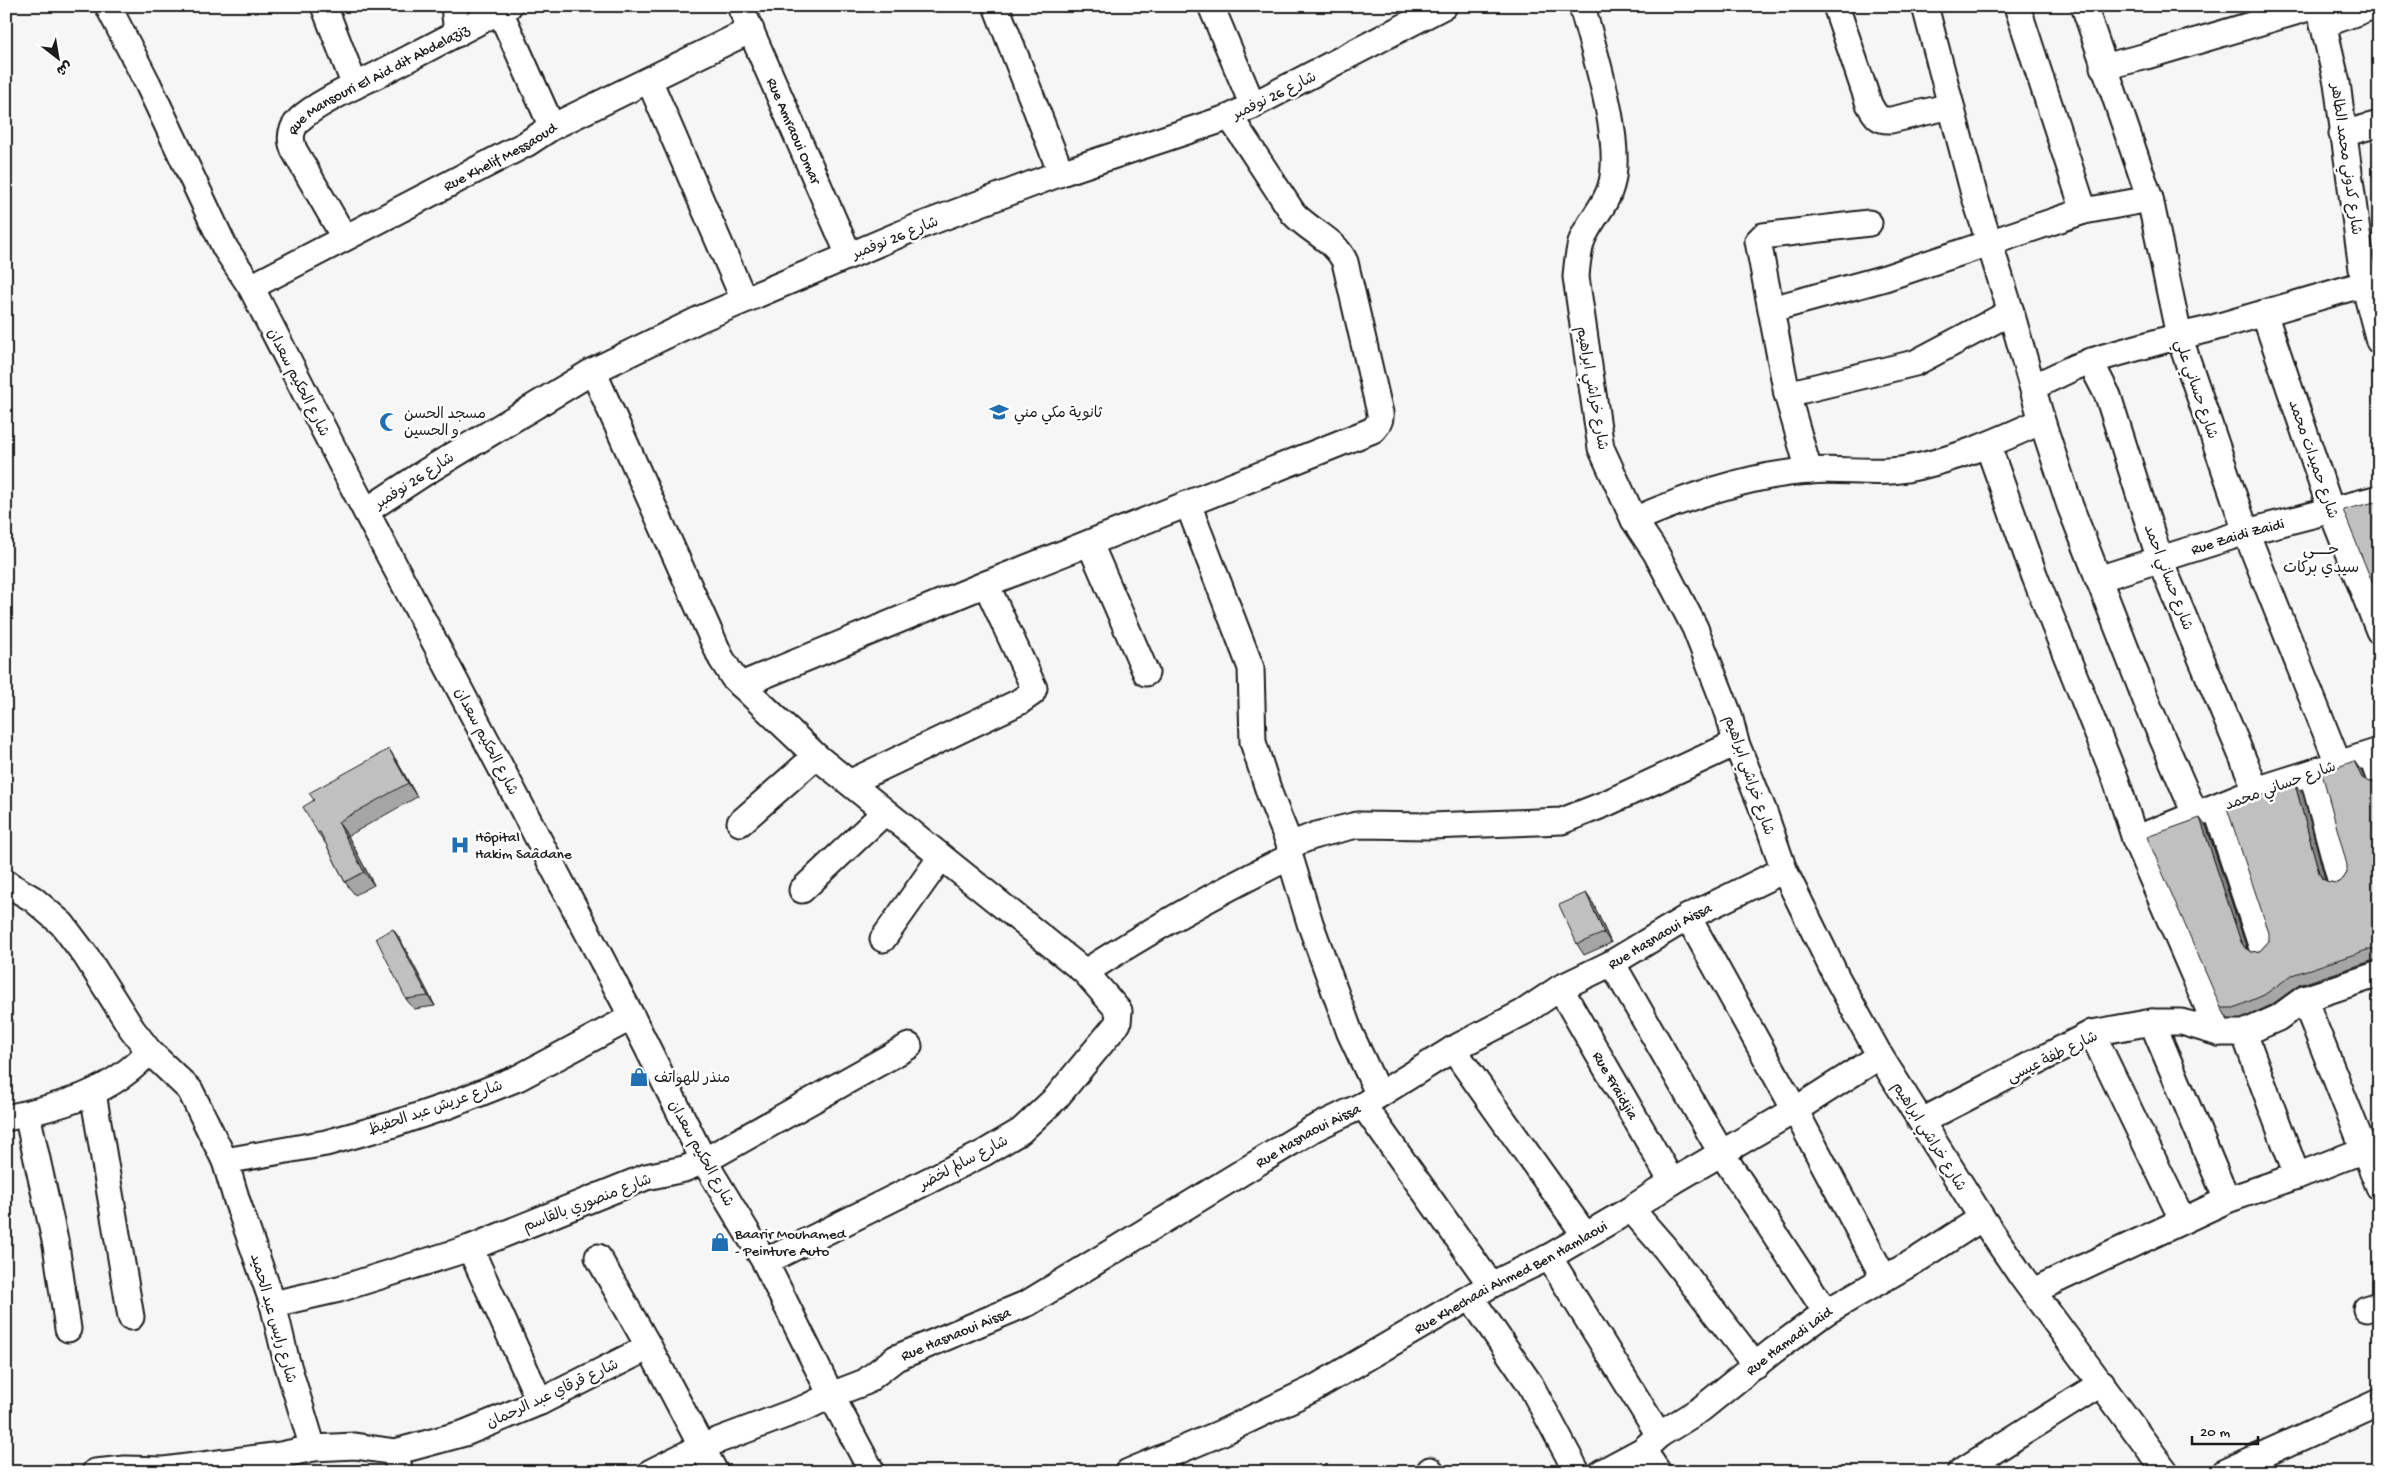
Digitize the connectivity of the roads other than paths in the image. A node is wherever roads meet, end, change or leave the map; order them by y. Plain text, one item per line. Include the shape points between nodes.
1 (108, 6) edge
2 (324, 6) edge
3 (454, 6) edge
4 (740, 6) edge
5 (996, 6) edge
6 (1211, 6) edge
7 (1444, 6) edge
8 (1582, 6) edge
9 (1836, 6) edge
10 (1925, 6) edge
11 (2017, 6) edge
12 (2084, 6) edge
13 (2374, 6) edge
14 (505, 9) edge
15 (2319, 13) edge
16 (751, 30) junction
17 (457, 34) junction
18 (2103, 67) junction
19 (649, 80) junction
20 (355, 86) junction
21 (1254, 106) junction
22 (1951, 106) junction
23 (1230, 117) junction
24 (2379, 124) edge
25 (552, 127) junction
26 (2342, 134) junction
27 (1061, 174) junction
28 (2150, 199) junction
29 (2084, 211) junction
30 (1869, 224) dead end
31 (344, 237) junction
32 (1990, 244) junction
33 (849, 255) junction
34 (2370, 257) edge
35 (2364, 284) junction
36 (251, 287) junction
37 (744, 300) junction
38 (1772, 309) junction
39 (2011, 312) junction
40 (2264, 313) junction
41 (2178, 336) junction
42 (2379, 341) edge
43 (2090, 361) junction
44 (593, 371) junction
45 (2033, 387) junction
46 (1787, 394) junction
47 (2042, 421) junction
48 (1988, 446) junction
49 (1809, 471) junction
50 (2379, 498) edge
51 (1188, 504) junction
52 (2332, 510) junction
53 (366, 511) junction
54 (1634, 520) junction
55 (2246, 532) junction
56 (1090, 544) junction
57 (2160, 560) junction
58 (2098, 579) junction
59 (986, 584) junction
60 (2379, 631) edge
61 (1146, 673) dead end
62 (741, 685) junction
63 (1736, 743) junction
64 (2375, 753) edge
65 (816, 756) junction
66 (2338, 764) junction
67 (2312, 774) junction
68 (2379, 778) edge
69 (851, 782) junction
70 (2256, 790) junction
71 (885, 812) junction
72 (2206, 812) junction
73 (740, 823) dead end
74 (2136, 839) junction
75 (1290, 851) junction
76 (941, 857) junction
77 (1784, 870) junction
78 (2340, 879) edge
79 (6, 883) edge
80 (802, 890) dead end
81 (1688, 917) junction
82 (883, 939) dead end
83 (2262, 948) edge
84 (1612, 963) junction
85 (1085, 972) junction
86 (2376, 981) edge
87 (1560, 988) junction
88 (2304, 1000) junction
89 (632, 1017) junction
90 (2152, 1022) junction
91 (2244, 1032) junction
92 (2092, 1033) junction
93 (2219, 1033) junction
94 (909, 1046) dead end
95 (1453, 1050) junction
96 (149, 1051) junction
97 (1880, 1056) junction
98 (93, 1093) junction
99 (1371, 1100) junction
100 (1795, 1110) junction
101 (16, 1116) edge
102 (1922, 1121) junction
103 (2364, 1150) junction
104 (1722, 1154) junction
105 (226, 1161) junction
106 (704, 1162) junction
107 (2297, 1176) junction
108 (1672, 1182) junction
109 (2379, 1187) edge
110 (2227, 1200) junction
111 (1631, 1209) junction
112 (1982, 1218) junction
113 (2182, 1219) junction
114 (1585, 1235) junction
115 (470, 1248) junction
116 (598, 1257) dead end
117 (1549, 1257) junction
118 (765, 1262) junction
119 (1884, 1278) junction
120 (2033, 1291) junction
121 (1481, 1292) junction
122 (273, 1304) junction
123 (1826, 1312) junction
124 (131, 1317) dead end
125 (68, 1330) dead end
126 (649, 1347) junction
127 (1756, 1366) junction
128 (2102, 1382) junction
129 (831, 1395) junction
130 (540, 1402) junction
131 (2379, 1402) edge
132 (1651, 1442) junction
133 (703, 1446) junction
134 (313, 1448) junction
135 (398, 1462) edge
136 (164, 1471) edge
137 (95, 1472) edge
138 (651, 1472) edge
139 (716, 1472) edge
140 (872, 1472) edge
141 (1128, 1472) edge
142 (1577, 1472) edge
143 (1602, 1472) edge
144 (1658, 1472) edge
145 (1960, 1472) edge
146 (2166, 1472) edge
147 (2225, 1472) edge

1 - 36 street, شارع الحكيم سعدان via 225,248
2 - 20 street
3 - 17 street
4 - 16 street, Rue Amraoui Omar
5 - 27 street
6 - 21 street
7 - 21 street, شارع 26 نوفمبر
8 - 54 street, شارع خراشي ابراهيم via 1610,112 1614,168 1606,200 1583,238 1577,261 1578,304 1601,448
9 - 22 street via 1876,117 1892,120
10 - 22 street
11 - 29 street
12 - 18 street, شارع حساني علي
13 - 15 street
14 - 17 street, Rue Mansouri El Aid dit Abdelaziz
14 - 25 street
15 - 18 street
15 - 26 street, شارع كدوني محمد الطاهر via 2337,83
16 - 19 street, Rue Khelif Messaoud
16 - 33 street, Rue Amraoui Omar
17 - 20 street, Rue Mansouri El Aid dit Abdelaziz
18 - 28 street, شارع حساني علي
19 - 25 street, Rue Khelif Messaoud
19 - 37 street
20 - 31 street, Rue Mansouri El Aid dit Abdelaziz via 301,118 291,134 294,150
21 - 23 street, شارع 26 نوفمبر
22 - 32 street
23 - 27 street, شارع 26 نوفمبر
23 - 51 street via 1293,213 1305,226 1341,251 1381,420 1373,430
24 - 26 street
25 - 31 street, Rue Khelif Messaoud via 526,144
26 - 34 street, شارع كدوني محمد الطاهر
27 - 33 street, شارع 26 نوفمبر
28 - 29 street
28 - 41 street, شارع حساني علي
29 - 32 street
30 - 38 street via 1760,238
31 - 36 street, Rue Khelif Messaoud
32 - 38 street via 1885,278
32 - 39 street
33 - 37 street, شارع 26 نوفمبر
34 - 35 street, شارع كدوني محمد الطاهر
35 - 40 street
35 - 42 street, شارع كدوني محمد الطاهر
36 - 53 street, شارع الحكيم سعدان
37 - 44 street, شارع 26 نوفمبر
38 - 46 street
39 - 45 street
39 - 46 street via 1915,363
40 - 41 street
40 - 52 street, شارع حميدات محمد
41 - 43 street
41 - 55 street, شارع حساني علي
43 - 45 street
43 - 57 street, شارع حساني احمد via 2108,396
44 - 53 street, شارع 26 نوفمبر
44 - 62 street via 721,658
45 - 47 street
46 - 49 street
47 - 48 street
47 - 58 street
48 - 49 street via 1906,469
48 - 74 street via 2034,577 2116,780
49 - 54 street via 1699,494
50 - 52 street, Rue Zaidi Zaidi
51 - 56 street
51 - 75 street via 1251,668 1253,742
52 - 55 street, Rue Zaidi Zaidi
52 - 60 street, شارع حميدات محمد
53 - 89 street, شارع الحكيم سعدان
54 - 63 street, شارع خراشي ابراهيم via 1656,553 1695,628 1730,715
55 - 57 street, Rue Zaidi Zaidi
55 - 66 street, شارع حساني علي
56 - 59 street
56 - 61 street
57 - 58 street, Rue Zaidi Zaidi
57 - 70 street, شارع حساني احمد
58 - 72 street via 2147,703
59 - 62 street
59 - 69 street via 1034,688 1032,693 1020,702
62 - 65 street
63 - 75 street via 1562,821 1357,825 1316,835
63 - 77 street, شارع خراشي ابراهيم
64 - 66 street, شارع حساني محمد
64 - 68 street, شارع حساني محمد
65 - 69 street
65 - 73 street
66 - 67 street, شارع حساني محمد
67 - 70 street, شارع حساني محمد
67 - 78 street
69 - 71 street
70 - 72 street, شارع حساني محمد
71 - 76 street
71 - 80 street
72 - 74 street, شارع حساني محمد
72 - 83 street
74 - 93 street
75 - 85 street
75 - 99 street via 1310,923
76 - 82 street
76 - 85 street
77 - 81 street, Rue Hasnaoui Aissa
77 - 97 street, شارع خراشي ابراهيم
79 - 96 street, شارع رايس عبد الحميد via 33,899 62,924
81 - 84 street, Rue Hasnaoui Aissa
81 - 100 street
84 - 87 street, Rue Hasnaoui Aissa
84 - 104 street
85 - 118 street, شارع سالم لخضر via 1119,1011 1118,1023 1056,1098 1021,1131 984,1153
86 - 88 street
87 - 95 street, Rue Hasnaoui Aissa via 1524,1012
87 - 108 street, Rue Fraidjia
88 - 91 street via 2278,1018
88 - 103 street
89 - 105 street, شارع عريش عبد الحفيظ via 518,1078 391,1126 326,1143
89 - 106 street, شارع الحكيم سعدان
90 - 92 street, شارع طفة عيسى
90 - 93 street, شارع طفة عيسى via 2182,1022
90 - 110 street
91 - 93 street
91 - 107 street
92 - 102 street, شارع طفة عيسى
92 - 113 street
94 - 106 street, شارع منصوري بالقاسم
95 - 99 street, Rue Hasnaoui Aissa
95 - 114 street
96 - 98 street via 112,1084
96 - 105 street, شارع رايس عبد الحميد via 190,1090
97 - 100 street, Rue Khechaai Ahmed Ben Hamlaoui
97 - 102 street, شارع خراشي ابراهيم
98 - 101 street via 59,1106
98 - 124 street
99 - 121 street
99 - 129 street, Rue Hasnaoui Aissa via 1313,1129 1028,1303 896,1358 865,1382
100 - 104 street, Rue Khechaai Ahmed Ben Hamlaoui
100 - 119 street
101 - 125 street via 56,1245
102 - 112 street, شارع خراشي ابراهيم
103 - 107 street
103 - 109 street
104 - 108 street, Rue Khechaai Ahmed Ben Hamlaoui
104 - 123 street
105 - 122 street, شارع رايس عبد الحميد
106 - 115 street, شارع منصوري بالقاسم via 646,1177
106 - 118 street, شارع الحكيم سعدان
107 - 110 street
108 - 111 street, Rue Khechaai Ahmed Ben Hamlaoui
110 - 113 street
111 - 114 street, Rue Khechaai Ahmed Ben Hamlaoui
111 - 127 street
112 - 119 street, Rue Hamadi Laid
112 - 120 street, شارع خراشي ابراهيم
113 - 120 street
114 - 117 street, Rue Khechaai Ahmed Ben Hamlaoui
115 - 122 street, شارع منصوري بالقاسم via 339,1289
115 - 130 street
116 - 126 street
117 - 121 street, Rue Khechaai Ahmed Ben Hamlaoui
117 - 132 street
118 - 129 street, شارع الحكيم سعدان
119 - 123 street, Rue Hamadi Laid
120 - 128 street, شارع خراشي ابراهيم
121 - 141 street, Rue Khechaai Ahmed Ben Hamlaoui via 1314,1389 1222,1433
121 - 142 street
122 - 134 street, شارع رايس عبد الحميد
123 - 127 street, Rue Hamadi Laid
126 - 130 street, شارع قرقاي عبد الرحمان
126 - 133 street
127 - 132 street, Rue Hamadi Laid via 1702,1409
128 - 145 street
128 - 146 street, شارع خراشي ابراهيم
129 - 133 street, Rue Hasnaoui Aissa
129 - 140 street, شارع الحكيم سعدان
130 - 135 street, شارع قرقاي عبد الرحمان
131 - 147 street
132 - 143 street, Rue Hamadi Laid
132 - 144 street
133 - 138 street, Rue Hasnaoui Aissa
133 - 139 street
134 - 135 street via 355,1446
134 - 136 street
136 - 137 street via 125,1469

